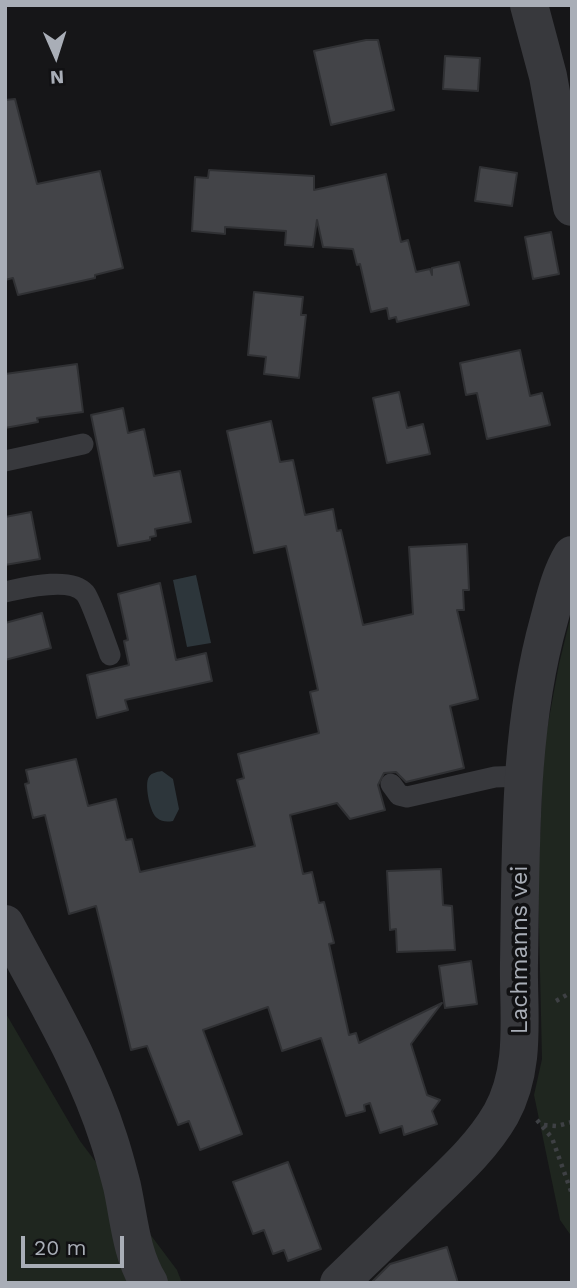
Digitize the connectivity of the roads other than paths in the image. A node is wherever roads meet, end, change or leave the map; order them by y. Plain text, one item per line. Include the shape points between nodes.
1 (529, 5) edge
2 (572, 207) edge
3 (83, 444) dead end
4 (5, 461) edge
5 (572, 555) edge
6 (5, 592) edge
7 (110, 655) dead end
8 (524, 776) junction
9 (391, 784) dead end
10 (5, 924) edge
11 (149, 1283) edge
12 (340, 1283) edge

1 - 2 street via 548,76
3 - 4 lane
5 - 8 street, Lachmanns vei via 558,588 538,668
6 - 7 lane via 38,584 73,586 85,593
8 - 9 lane via 495,776 407,797
8 - 12 street, Lachmanns vei via 521,1026 510,1093 483,1142
10 - 11 street via 94,1099 122,1185 141,1270

